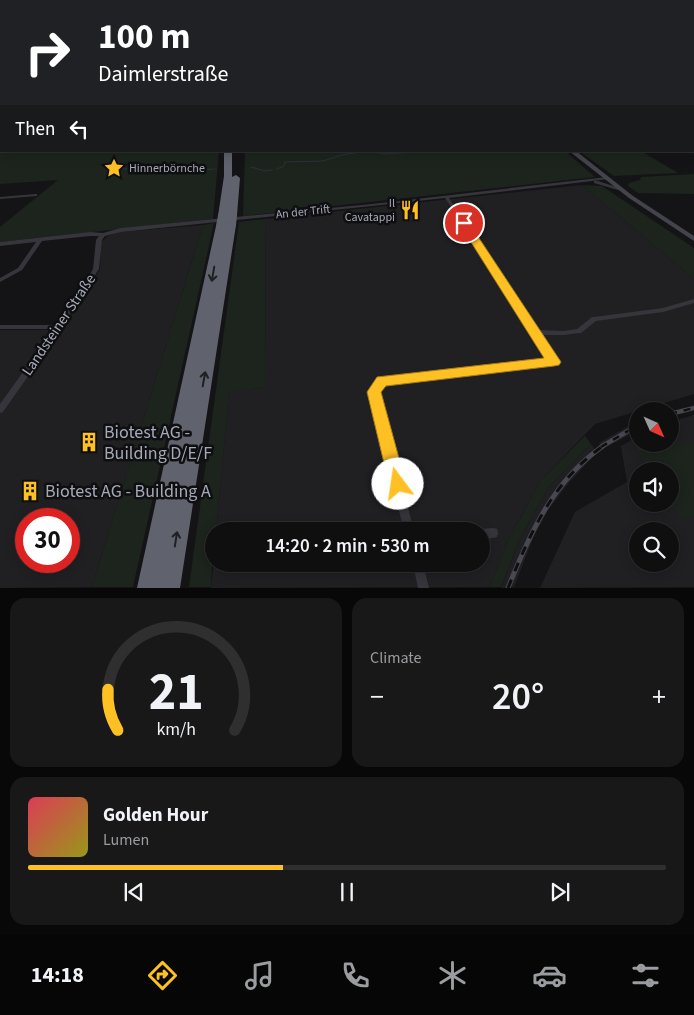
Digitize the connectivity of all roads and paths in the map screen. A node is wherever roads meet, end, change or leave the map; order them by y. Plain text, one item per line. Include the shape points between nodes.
1 (228, 152) edge
2 (236, 152) edge
3 (573, 152) edge
4 (594, 169) junction
5 (607, 178) junction
6 (582, 181) junction
7 (620, 189) junction
8 (36, 196) dead end
9 (446, 196) junction
10 (0, 198) edge
11 (227, 221) junction
12 (103, 235) junction
13 (694, 239) edge
14 (40, 240) junction
15 (0, 244) edge
16 (0, 280) edge
17 (694, 302) edge
18 (0, 327) edge
19 (59, 327) junction
20 (535, 332) junction
21 (0, 410) edge
22 (407, 522) edge
23 (490, 532) edge
24 (493, 532) dead end
25 (420, 572) edge
26 (148, 588) edge
27 (168, 588) edge
28 (424, 588) edge

1 - 11 highway
2 - 11 highway
3 - 4 main road
4 - 5 main road
4 - 6 street via 594,175
5 - 6 street, An der Trift
5 - 7 main road
6 - 7 street via 604,183
6 - 9 street, An der Trift
7 - 13 main road
8 - 10 street
9 - 12 street, An der Trift via 121,230
9 - 20 street
11 -> 26 highway
27 -> 11 highway
12 - 14 street, An der Trift
12 - 19 street, Landsteiner Straße via 99,240 96,269
14 - 15 street, An der Trift
14 - 16 street via 20,269
17 - 20 street via 663,310 594,319 579,331 564,334
18 - 19 street
19 - 21 street, Landsteiner Straße
20 - 22 street via 554,362 382,381 374,392
23 - 24 street
25 - 28 street

